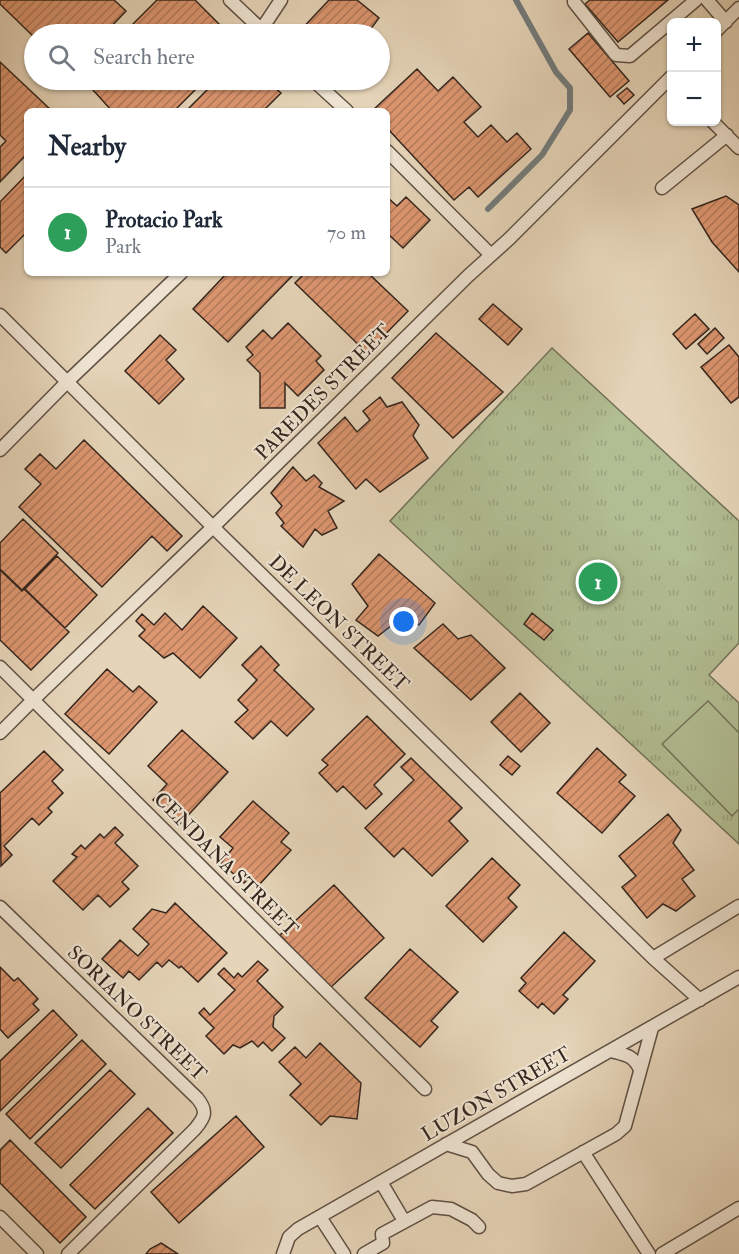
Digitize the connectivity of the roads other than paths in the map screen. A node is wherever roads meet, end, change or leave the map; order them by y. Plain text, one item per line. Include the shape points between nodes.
1 (230, 0) edge
2 (281, 0) edge
3 (574, 0) edge
4 (696, 0) edge
5 (707, 0) edge
6 (739, 8) edge
7 (717, 18) edge
8 (255, 24) edge
9 (268, 24) edge
10 (721, 26) edge
11 (667, 82) edge
12 (324, 90) edge
13 (343, 108) edge
14 (717, 126) edge
15 (727, 135) junction
16 (739, 148) edge
17 (390, 154) edge
18 (663, 188) dead end
19 (491, 255) junction
20 (177, 276) edge
21 (0, 315) edge
22 (67, 382) junction
23 (0, 450) edge
24 (213, 527) junction
25 (0, 668) edge
26 (33, 700) junction
27 (0, 733) edge
28 (739, 906) edge
29 (0, 907) edge
30 (653, 958) junction
31 (739, 977) edge
32 (700, 1000) junction
33 (652, 1028) junction
34 (611, 1051) junction
35 (640, 1070) junction
36 (425, 1089) dead end
37 (477, 1127) junction
38 (446, 1144) junction
39 (472, 1152) junction
40 (583, 1152) junction
41 (381, 1182) junction
42 (739, 1209) edge
43 (0, 1217) edge
44 (320, 1217) junction
45 (404, 1221) junction
46 (479, 1227) dead end
47 (37, 1254) edge
48 (68, 1254) edge
49 (282, 1254) edge
50 (344, 1254) edge
51 (364, 1254) edge
52 (649, 1254) edge
53 (662, 1254) edge

1 - 8 lane
2 - 9 lane
3 - 4 lane via 616,55 630,56
5 - 7 lane
6 - 10 lane
11 - 19 lane, PAREDES STREET
12 - 13 lane
14 - 15 lane
15 - 16 lane
15 - 18 lane
17 - 19 lane
19 - 24 lane, PAREDES STREET
20 - 22 lane
21 - 22 lane, DE LEON STREET
22 - 23 lane
22 - 24 lane, DE LEON STREET
24 - 26 lane, PAREDES STREET
24 - 30 lane, DE LEON STREET
25 - 26 lane, CENDANA STREET
26 - 27 lane, PAREDES STREET
26 - 36 lane, CENDANA STREET
28 - 30 lane
29 - 48 lane, SORIANO STREET via 204,1108 195,1129
30 - 32 lane, DE LEON STREET
31 - 32 lane, LUZON STREET
32 - 33 lane, LUZON STREET
33 - 34 lane, LUZON STREET
33 - 35 lane
34 - 35 lane via 630,1056
34 - 37 lane, LUZON STREET
35 - 40 lane via 626,1126
37 - 38 lane, LUZON STREET
37 - 39 lane
38 - 39 lane
38 - 41 lane, LUZON STREET
39 - 40 lane via 498,1183 512,1186 526,1184
40 - 52 lane
41 - 44 lane, LUZON STREET
41 - 45 lane
42 - 53 lane
43 - 47 lane
44 - 49 lane, LUZON STREET via 289,1237
44 - 50 lane
45 - 46 lane via 440,1207 462,1213
45 - 51 lane via 382,1234 383,1242

